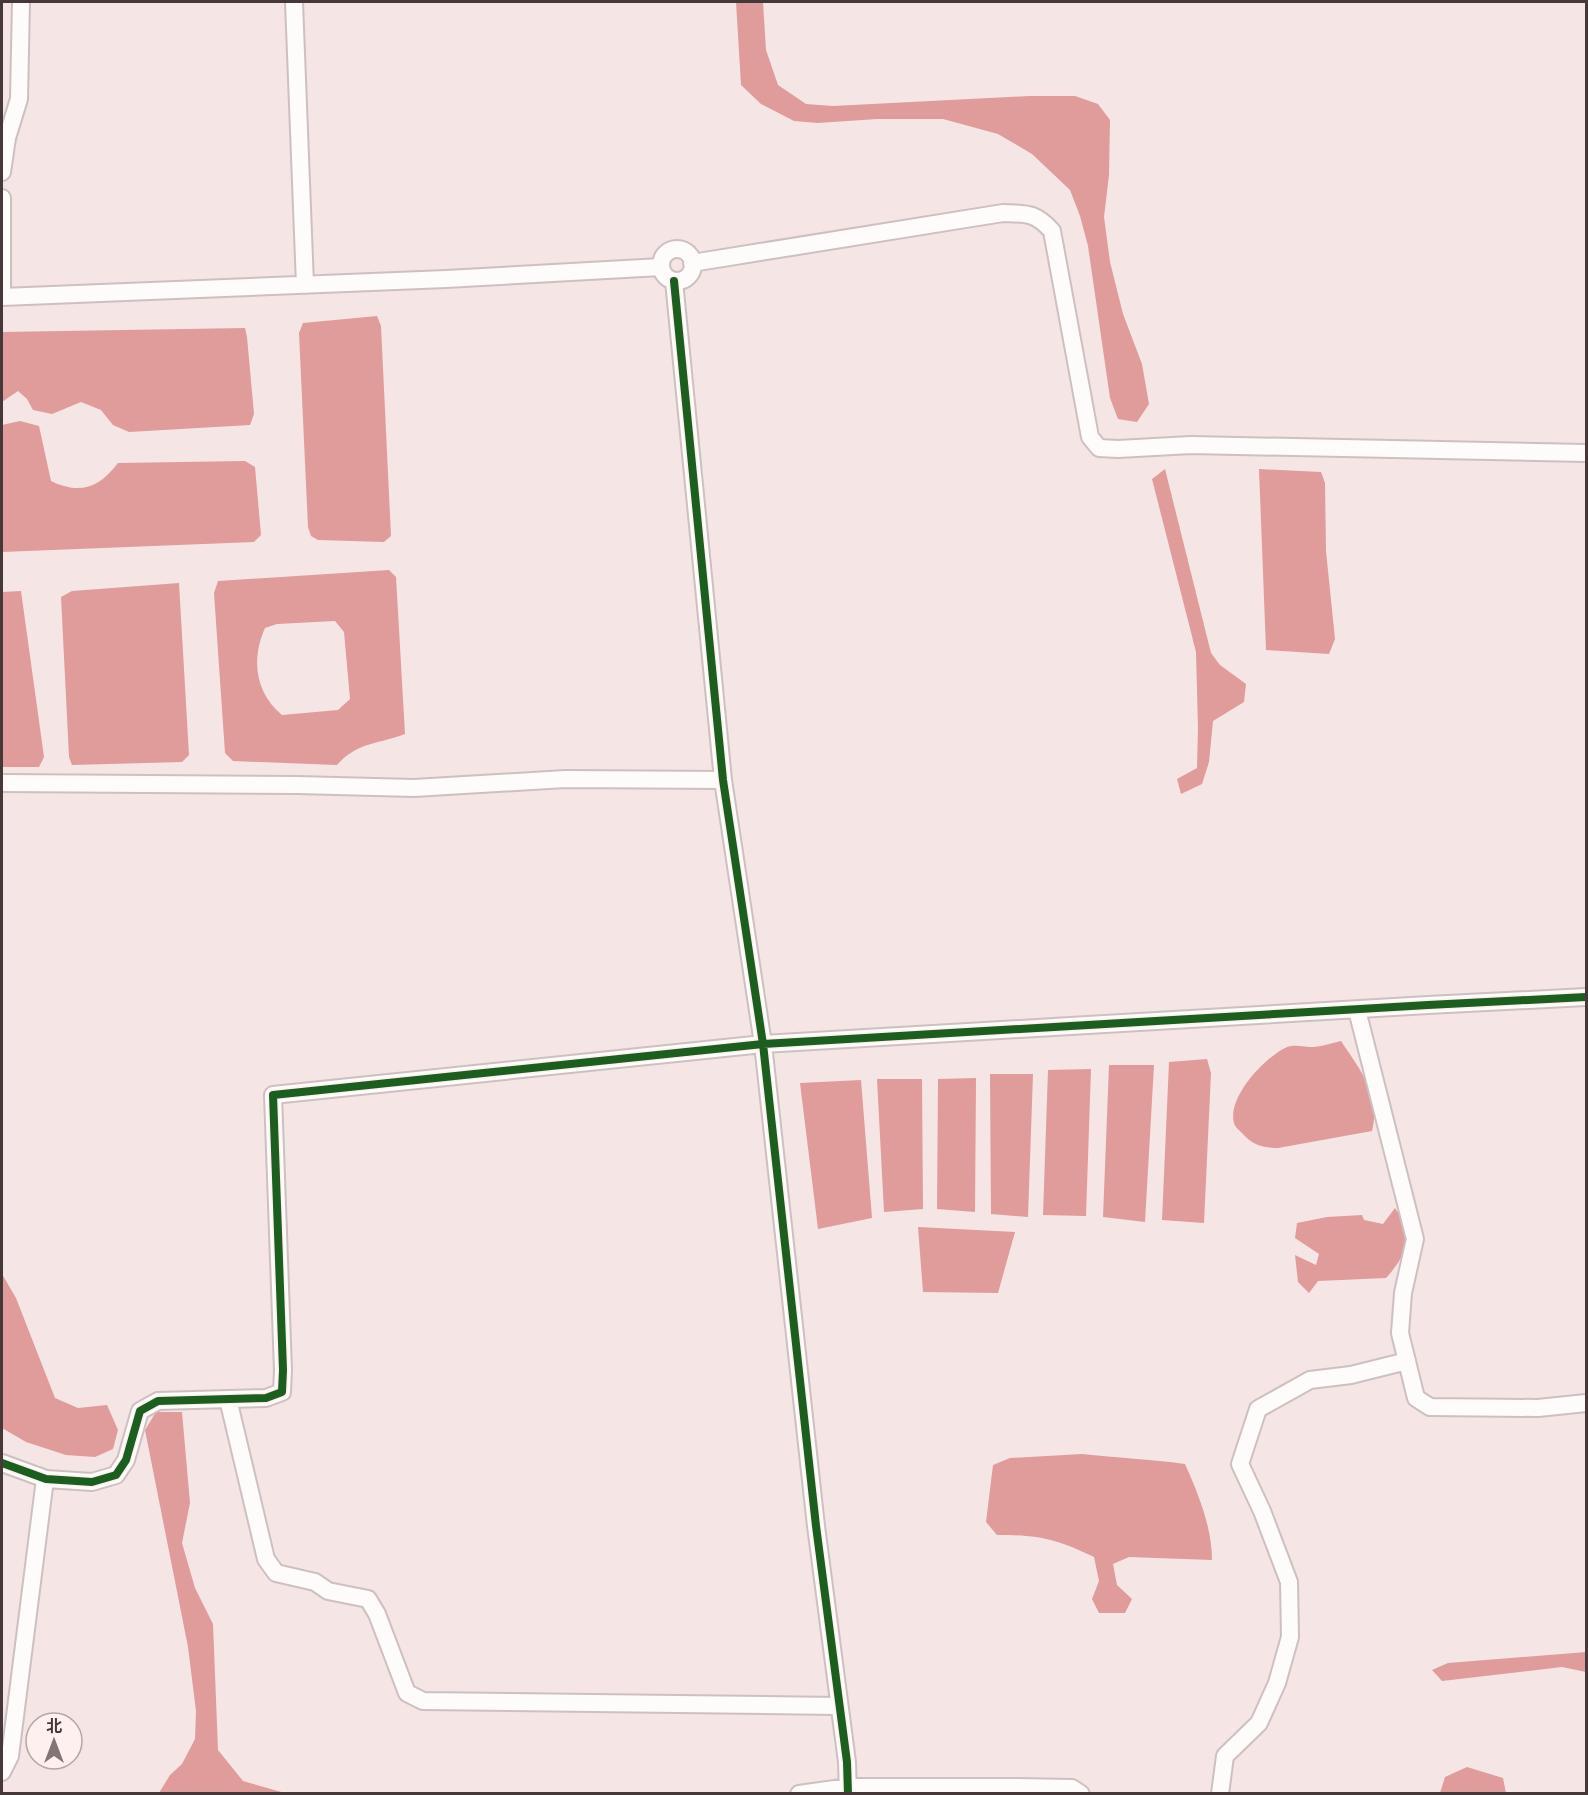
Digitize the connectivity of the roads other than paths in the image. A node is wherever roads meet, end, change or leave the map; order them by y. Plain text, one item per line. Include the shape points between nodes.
1 (21, 2) edge
2 (294, 2) edge
3 (2, 172) edge
4 (2, 198) edge
5 (693, 263) junction
6 (661, 267) junction
7 (674, 281) junction
8 (305, 285) junction
9 (1587, 453) edge
10 (723, 780) junction
11 (2, 783) edge
12 (1587, 998) edge
13 (1357, 1010) junction
14 (763, 1044) junction
15 (1407, 1361) junction
16 (228, 1399) junction
17 (1587, 1402) edge
18 (2, 1463) edge
19 (45, 1479) junction
20 (838, 1706) junction
21 (2, 1772) edge
22 (848, 1790) edge
23 (799, 1794) edge
24 (1081, 1794) edge
25 (1220, 1794) edge

1 - 3 street via 19,99
2 - 8 street
4 - 8 street via 2,297
5 - 6 street via 687,253 677,249 663,257
5 - 7 street via 689,276
5 - 9 street via 1003,213 1027,214 1041,219 1052,231 1090,437 1099,448 1191,445
6 - 7 street via 665,276
6 - 8 street
7 - 10 street
10 - 11 street via 565,779 414,788
10 - 14 street
12 - 13 street
13 - 14 street
13 - 15 street via 1415,1239 1403,1293 1400,1333
14 - 16 street via 273,1095 282,1392 266,1398
14 - 20 street
15 - 17 street via 1416,1398 1431,1407 1538,1408
15 - 25 street via 1310,1380 1258,1409 1240,1464 1289,1582 1290,1637 1260,1723 1225,1756
16 - 19 street via 158,1401 140,1411 126,1460 116,1475 92,1482
16 - 20 street via 266,1559 276,1572 315,1582 328,1591 368,1599 407,1694 423,1701
18 - 19 street
19 - 21 street via 10,1756
20 - 22 street
22 - 23 street
22 - 24 street via 1072,1788

